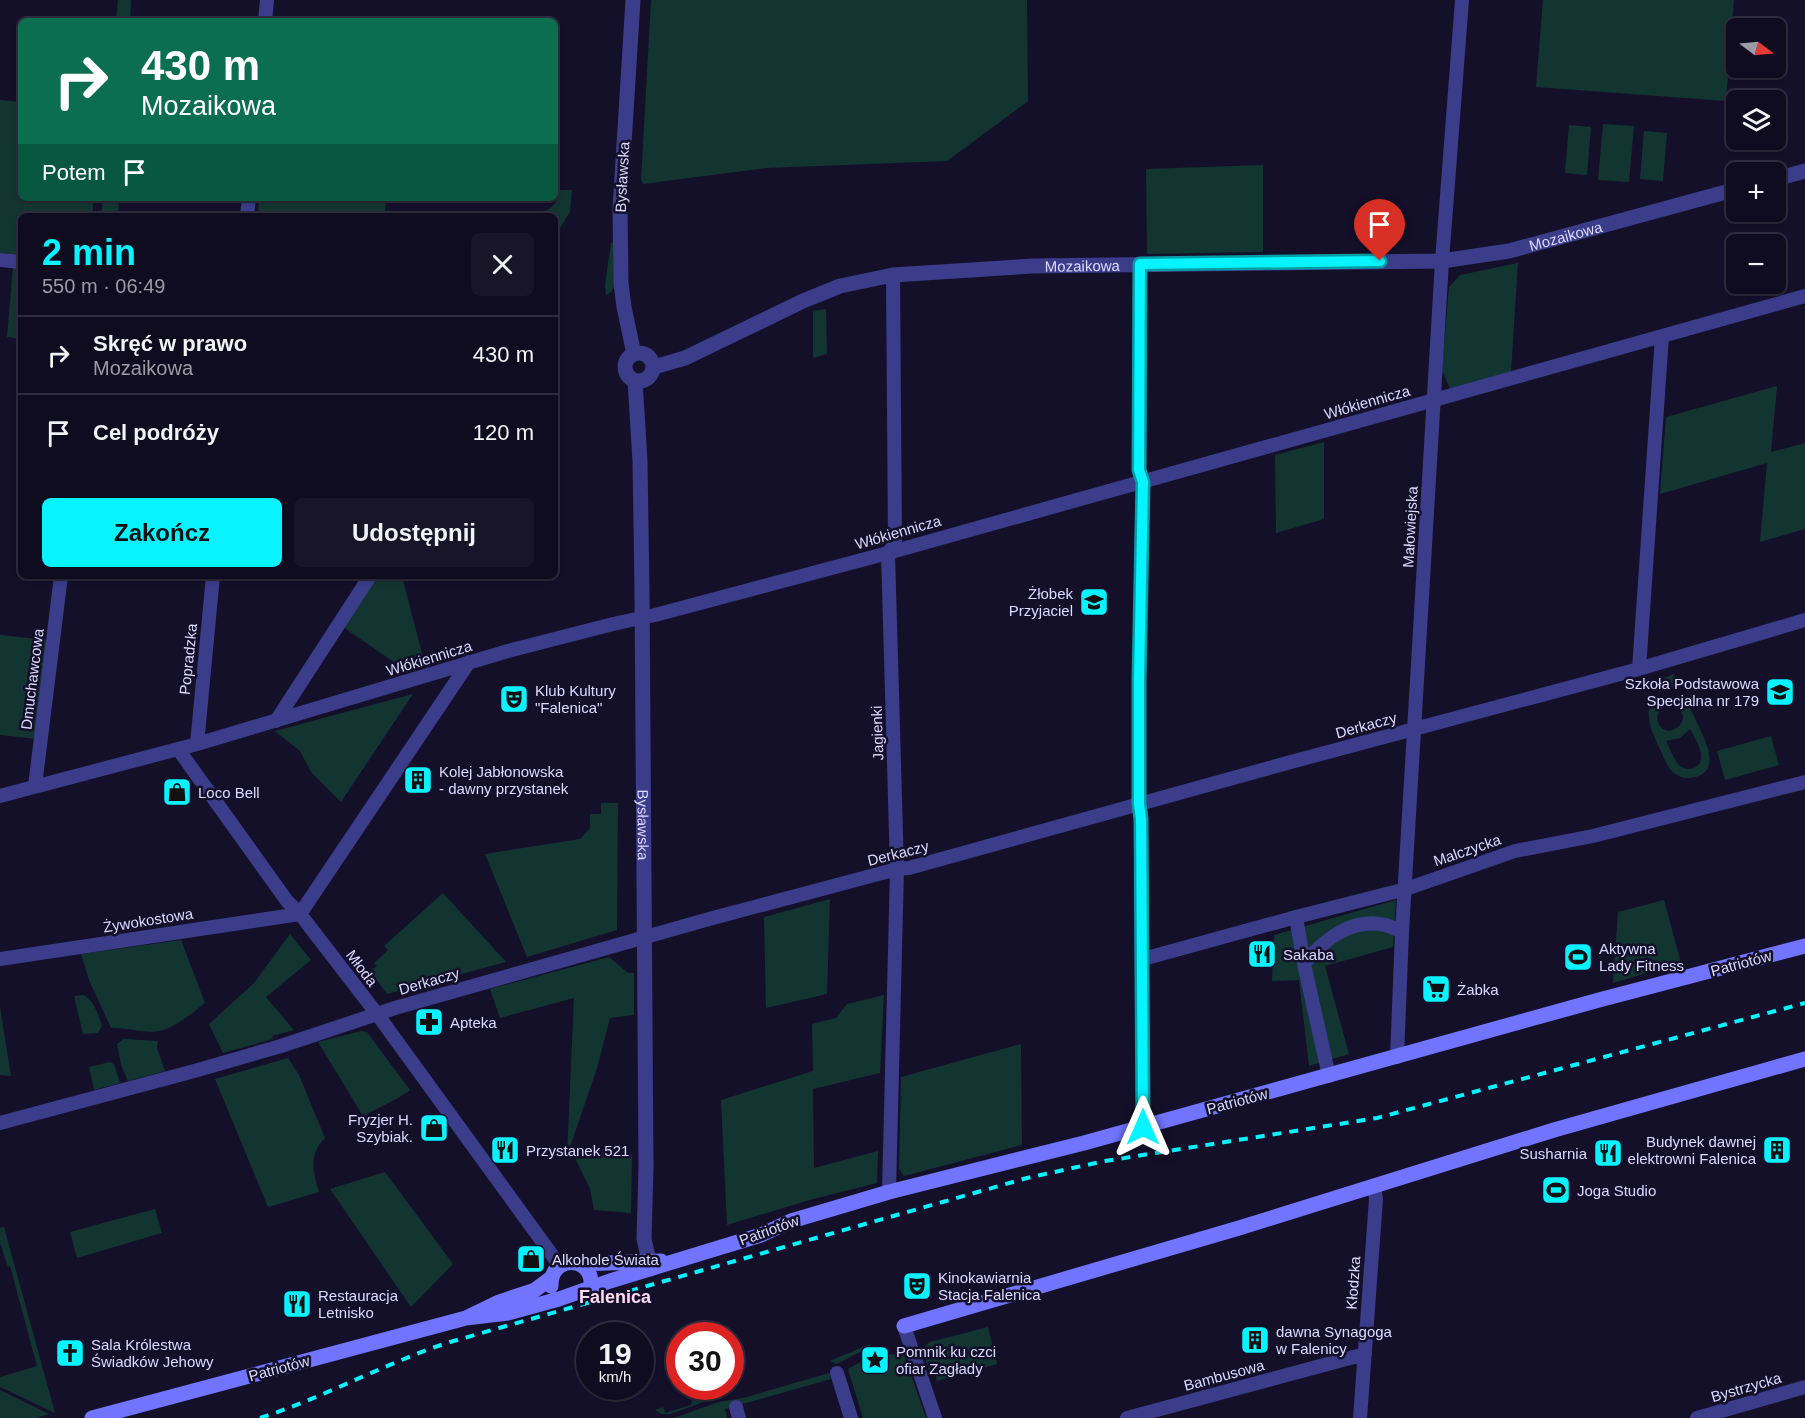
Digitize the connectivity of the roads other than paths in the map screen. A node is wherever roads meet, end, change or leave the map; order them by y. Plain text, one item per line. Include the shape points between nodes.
1 (267, 0) edge
2 (633, 0) edge
3 (1462, 0) edge
4 (265, 18) edge
5 (1805, 171) edge
6 (1786, 176) edge
7 (1726, 192) edge
8 (0, 260) edge
9 (1442, 261) junction
10 (18, 262) edge
11 (1140, 264) junction
12 (893, 275) junction
13 (1805, 296) edge
14 (1662, 336) junction
15 (634, 354) junction
16 (654, 366) junction
17 (635, 381) junction
18 (1434, 401) junction
19 (1143, 482) junction
20 (888, 552) junction
21 (62, 579) edge
22 (213, 579) edge
23 (368, 579) edge
24 (641, 619) junction
25 (1805, 620) edge
26 (469, 662) junction
27 (1639, 669) junction
28 (276, 721) junction
29 (1414, 730) junction
30 (196, 744) junction
31 (178, 749) junction
32 (1805, 782) edge
33 (35, 786) junction
34 (0, 796) edge
35 (1139, 804) junction
36 (897, 869) junction
37 (1406, 889) junction
38 (300, 914) junction
39 (1296, 917) junction
40 (1402, 932) junction
41 (644, 939) junction
42 (1805, 946) edge
43 (0, 959) edge
44 (1143, 960) junction
45 (1304, 964) junction
46 (376, 1014) junction
47 (1397, 1057) junction
48 (1805, 1059) edge
49 (1329, 1076) junction
50 (0, 1123) edge
51 (1143, 1127) junction
52 (1374, 1187) junction
53 (889, 1192) junction
54 (580, 1264) junction
55 (650, 1264) junction
56 (555, 1272) junction
57 (591, 1287) junction
58 (559, 1299) junction
59 (466, 1318) junction
60 (904, 1326) joint
61 (1365, 1354) junction
62 (837, 1373) dead end
63 (1805, 1388) edge
64 (92, 1418) edge
65 (851, 1418) edge
66 (935, 1418) edge
67 (1127, 1418) edge
68 (1360, 1418) edge
69 (1696, 1418) edge

1 - 4 street
2 - 15 street, Bysławska via 620,209 622,291
3 - 9 street, Małowiejska
5 - 6 street
7 - 9 street, Mozaikowa via 1509,251
8 - 10 street
9 - 11 street, Mozaikowa
9 - 18 street, Małowiejska
11 - 12 street, Mozaikowa
11 - 19 street via 1139,470
12 - 16 street, Mozaikowa via 840,286 685,358
12 - 20 street, Jagienki via 895,543
13 - 14 street, Włókiennicza
14 - 18 street, Włókiennicza
14 - 27 street
15 - 16 street via 646,355
15 - 17 street via 625,366
16 - 17 street via 646,380
17 - 24 street, Bysławska
18 - 19 street, Włókiennicza
18 - 29 street, Małowiejska
19 - 20 street, Włókiennicza
19 - 35 street
20 - 24 street, Włókiennicza
20 - 36 street, Jagienki
21 - 33 street, Dmuchawcowa
22 - 30 street, Popradzka
23 - 28 street
24 - 26 street, Włókiennicza
24 - 41 street, Bysławska
25 - 27 street, Derkaczy
26 - 28 street, Włókiennicza
26 - 38 street
27 - 29 street, Derkaczy
28 - 30 street, Włókiennicza
29 - 35 street, Derkaczy
29 - 37 street, Małowiejska
30 - 31 street, Włókiennicza
31 - 33 street, Włókiennicza
31 - 38 street, Młoda
32 - 37 street, Malczycka via 1593,836 1515,851
33 - 34 street, Włókiennicza
35 - 36 street, Derkaczy
35 - 44 street
36 - 41 street, Derkaczy
36 - 53 street, Jagienki
37 - 39 street, Malczycka
37 - 40 street, Małowiejska
38 - 43 street, Żywokostowa
38 - 46 street, Młoda
39 - 44 street, Malczycka
39 - 45 street
40 - 45 street via 1384,925 1350,927 1330,938
40 - 47 street, Małowiejska
41 - 46 street, Derkaczy
41 - 55 street, Bysławska via 644,1239
42 - 47 main road, Patriotów
44 - 51 street
45 - 49 street
46 - 50 street, Derkaczy via 281,1046
46 - 56 street, Młoda
47 - 49 main road, Patriotów
48 - 52 main road via 1554,1130
49 - 51 main road, Patriotów
51 - 53 main road, Patriotów
52 - 60 main road
52 - 61 street, Kłodzka
53 - 55 main road, Patriotów via 791,1221 761,1235
54 - 55 main road, Patriotów
54 - 56 main road via 571,1262
54 - 57 main road via 589,1272
55 - 57 main road, Patriotów
56 - 58 main road via 553,1292
56 - 59 main road, Patriotów via 535,1290
57 - 58 main road
58 - 59 main road, Patriotów via 511,1312
59 - 64 main road, Patriotów
60 - 66 street
61 - 67 street, Bambusowa
61 - 68 street, Kłodzka
62 - 65 street
63 - 69 street, Bystrzycka

